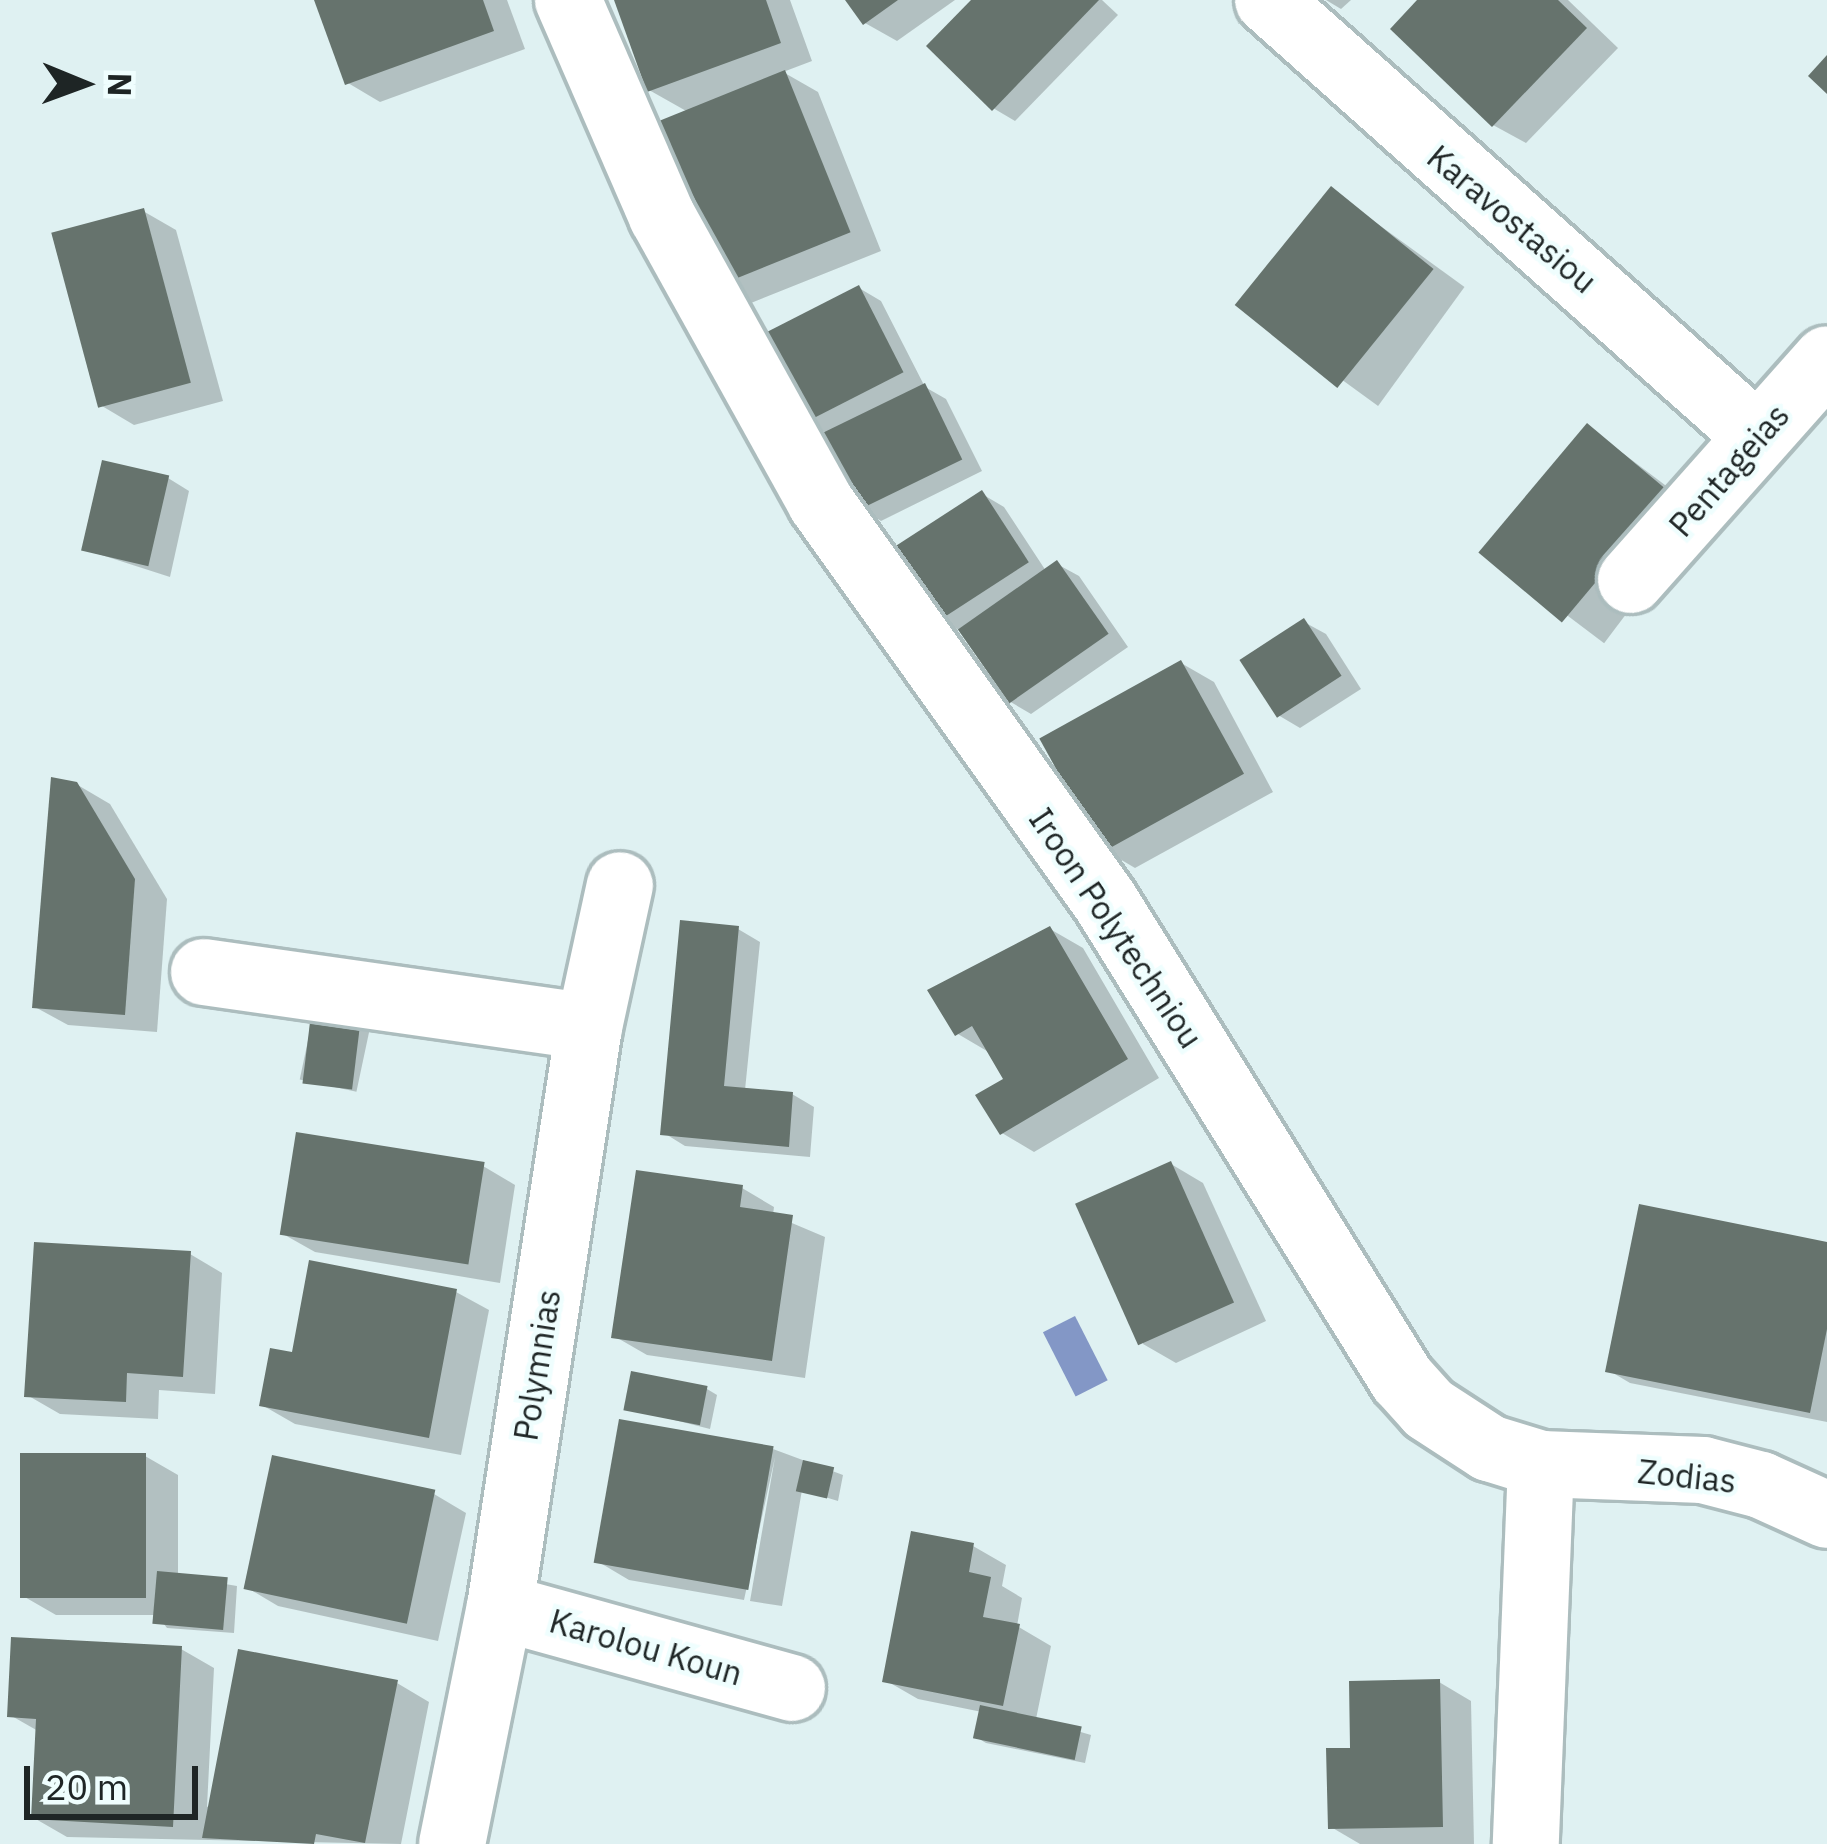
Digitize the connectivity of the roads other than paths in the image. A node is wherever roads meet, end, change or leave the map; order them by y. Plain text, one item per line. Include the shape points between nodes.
1 (568, 0) edge
2 (1268, 0) edge
3 (1827, 359) edge
4 (1757, 436) junction
5 (1631, 580) dead end
6 (620, 886) dead end
7 (204, 972) dead end
8 (590, 1027) junction
9 (1541, 1464) junction
10 (1827, 1515) edge
11 (500, 1606) junction
12 (792, 1688) dead end
13 (452, 1844) edge
14 (1526, 1844) edge

1 - 9 street, Iroon Polytechniou via 662,216 821,503 1105,901 1402,1379 1429,1409 1489,1448
2 - 4 street, Karavostasiou
3 - 4 street, Pentageias
4 - 5 street, Pentageias
6 - 8 street, Polymnias
7 - 8 street
8 - 11 street, Polymnias
9 - 10 street, Zodias via 1703,1470 1761,1484
9 - 14 street
11 - 12 street, Karolou Koun
11 - 13 street, Polymnias

